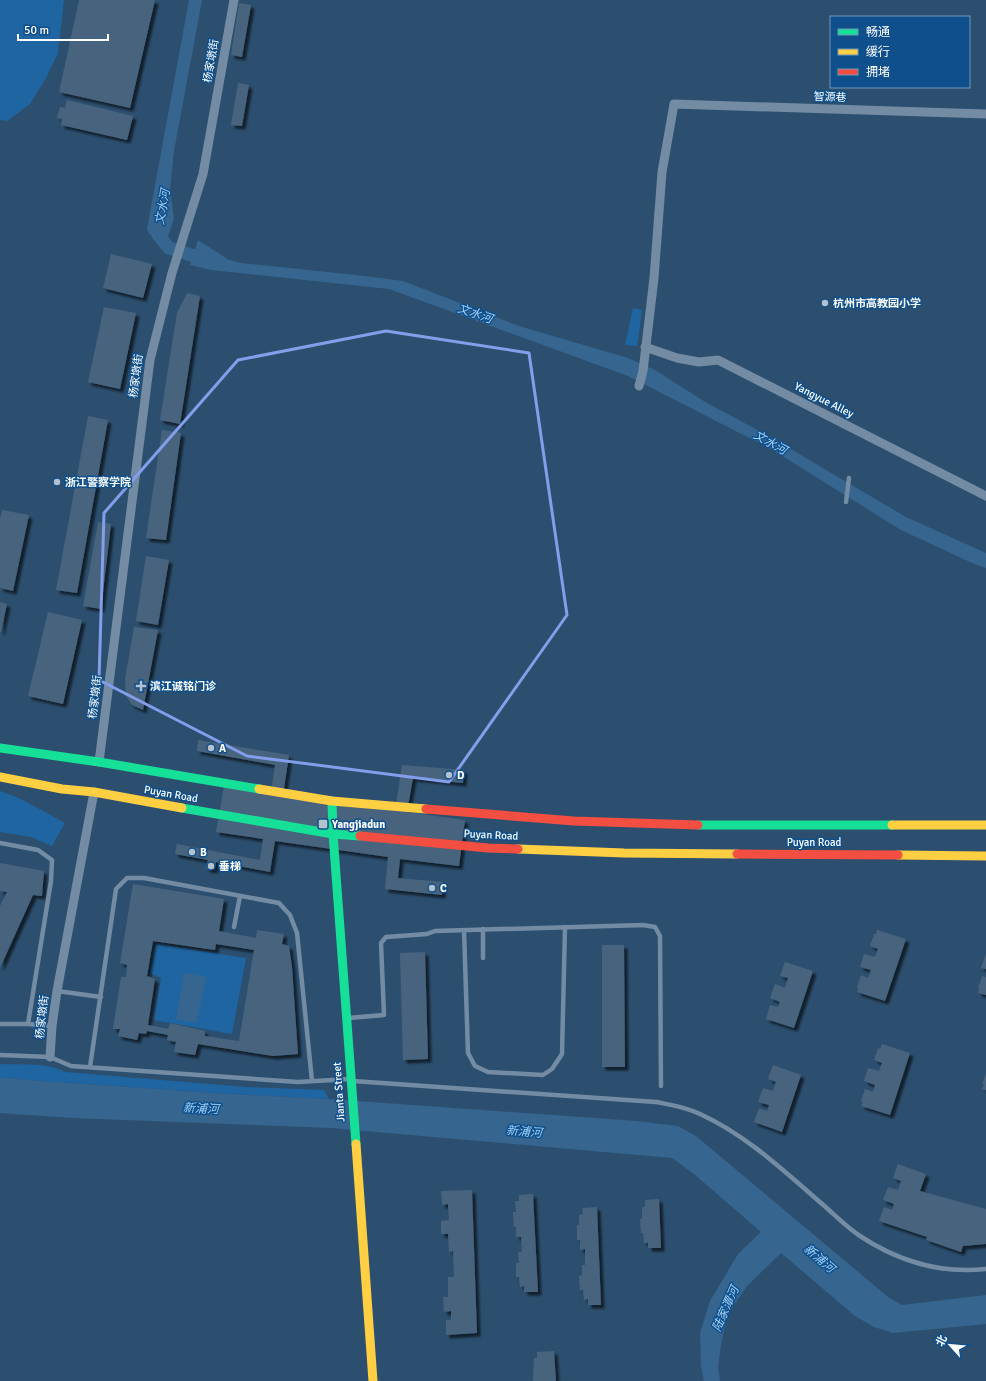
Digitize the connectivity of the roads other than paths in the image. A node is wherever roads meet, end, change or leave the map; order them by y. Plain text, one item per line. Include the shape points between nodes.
1 (234, 0) edge
2 (986, 114) edge
3 (645, 347) junction
4 (639, 386) dead end
5 (849, 478) dead end
6 (986, 496) edge
7 (846, 502) dead end
8 (0, 748) edge
9 (99, 762) junction
10 (0, 777) edge
11 (94, 792) junction
12 (332, 801) junction
13 (986, 826) edge
14 (333, 834) junction
15 (0, 843) edge
16 (986, 856) edge
17 (240, 896) junction
18 (234, 927) dead end
19 (565, 927) junction
20 (483, 929) junction
21 (464, 930) junction
22 (483, 958) dead end
23 (57, 991) junction
24 (101, 997) junction
25 (346, 1018) junction
26 (0, 1024) edge
27 (28, 1024) junction
28 (52, 1026) junction
29 (0, 1055) edge
30 (50, 1057) junction
31 (90, 1067) junction
32 (351, 1080) junction
33 (312, 1081) junction
34 (661, 1086) dead end
35 (986, 1269) edge
36 (373, 1381) edge

1 - 9 street, 杨家墩街 via 203,174 172,273 150,360
2 - 3 street, 智源巷 via 674,104 662,172 657,247
3 - 4 street
3 - 6 street, Yangyue Alley via 677,358 699,362 718,360
5 - 7 lane
8 - 9 main road, Puyan Road
9 - 12 main road, Puyan Road
10 - 11 main road, Puyan Road via 62,789
11 - 14 main road, Puyan Road
11 - 23 street, 杨家墩街
12 - 13 main road, Puyan Road via 574,821 671,825
12 - 14 main road, Jianta Street
14 - 16 main road, Puyan Road via 488,848 624,853
14 - 25 main road, Jianta Street
15 - 27 lane via 38,850 52,860 51,881
17 - 18 lane
17 - 24 lane via 144,878 127,878 116,889
17 - 33 lane via 279,903 290,915 297,933
19 - 20 lane
19 - 21 lane via 562,1054 552,1069 543,1075 488,1072 475,1066 468,1053
19 - 34 lane via 642,924 655,927 660,936
20 - 21 lane
20 - 22 lane
21 - 25 lane via 386,937 381,943 384,1015
23 - 24 lane
23 - 28 street, 杨家墩街
24 - 31 lane
25 - 32 main road, Jianta Street
26 - 27 lane
27 - 28 lane
28 - 30 street, 杨家墩街
29 - 30 lane
30 - 31 lane via 71,1066
31 - 33 lane
32 - 33 lane
32 - 35 lane via 656,1102 686,1108 711,1119 760,1151 859,1235 884,1250 934,1267 955,1270
32 - 36 main road, Jianta Street

